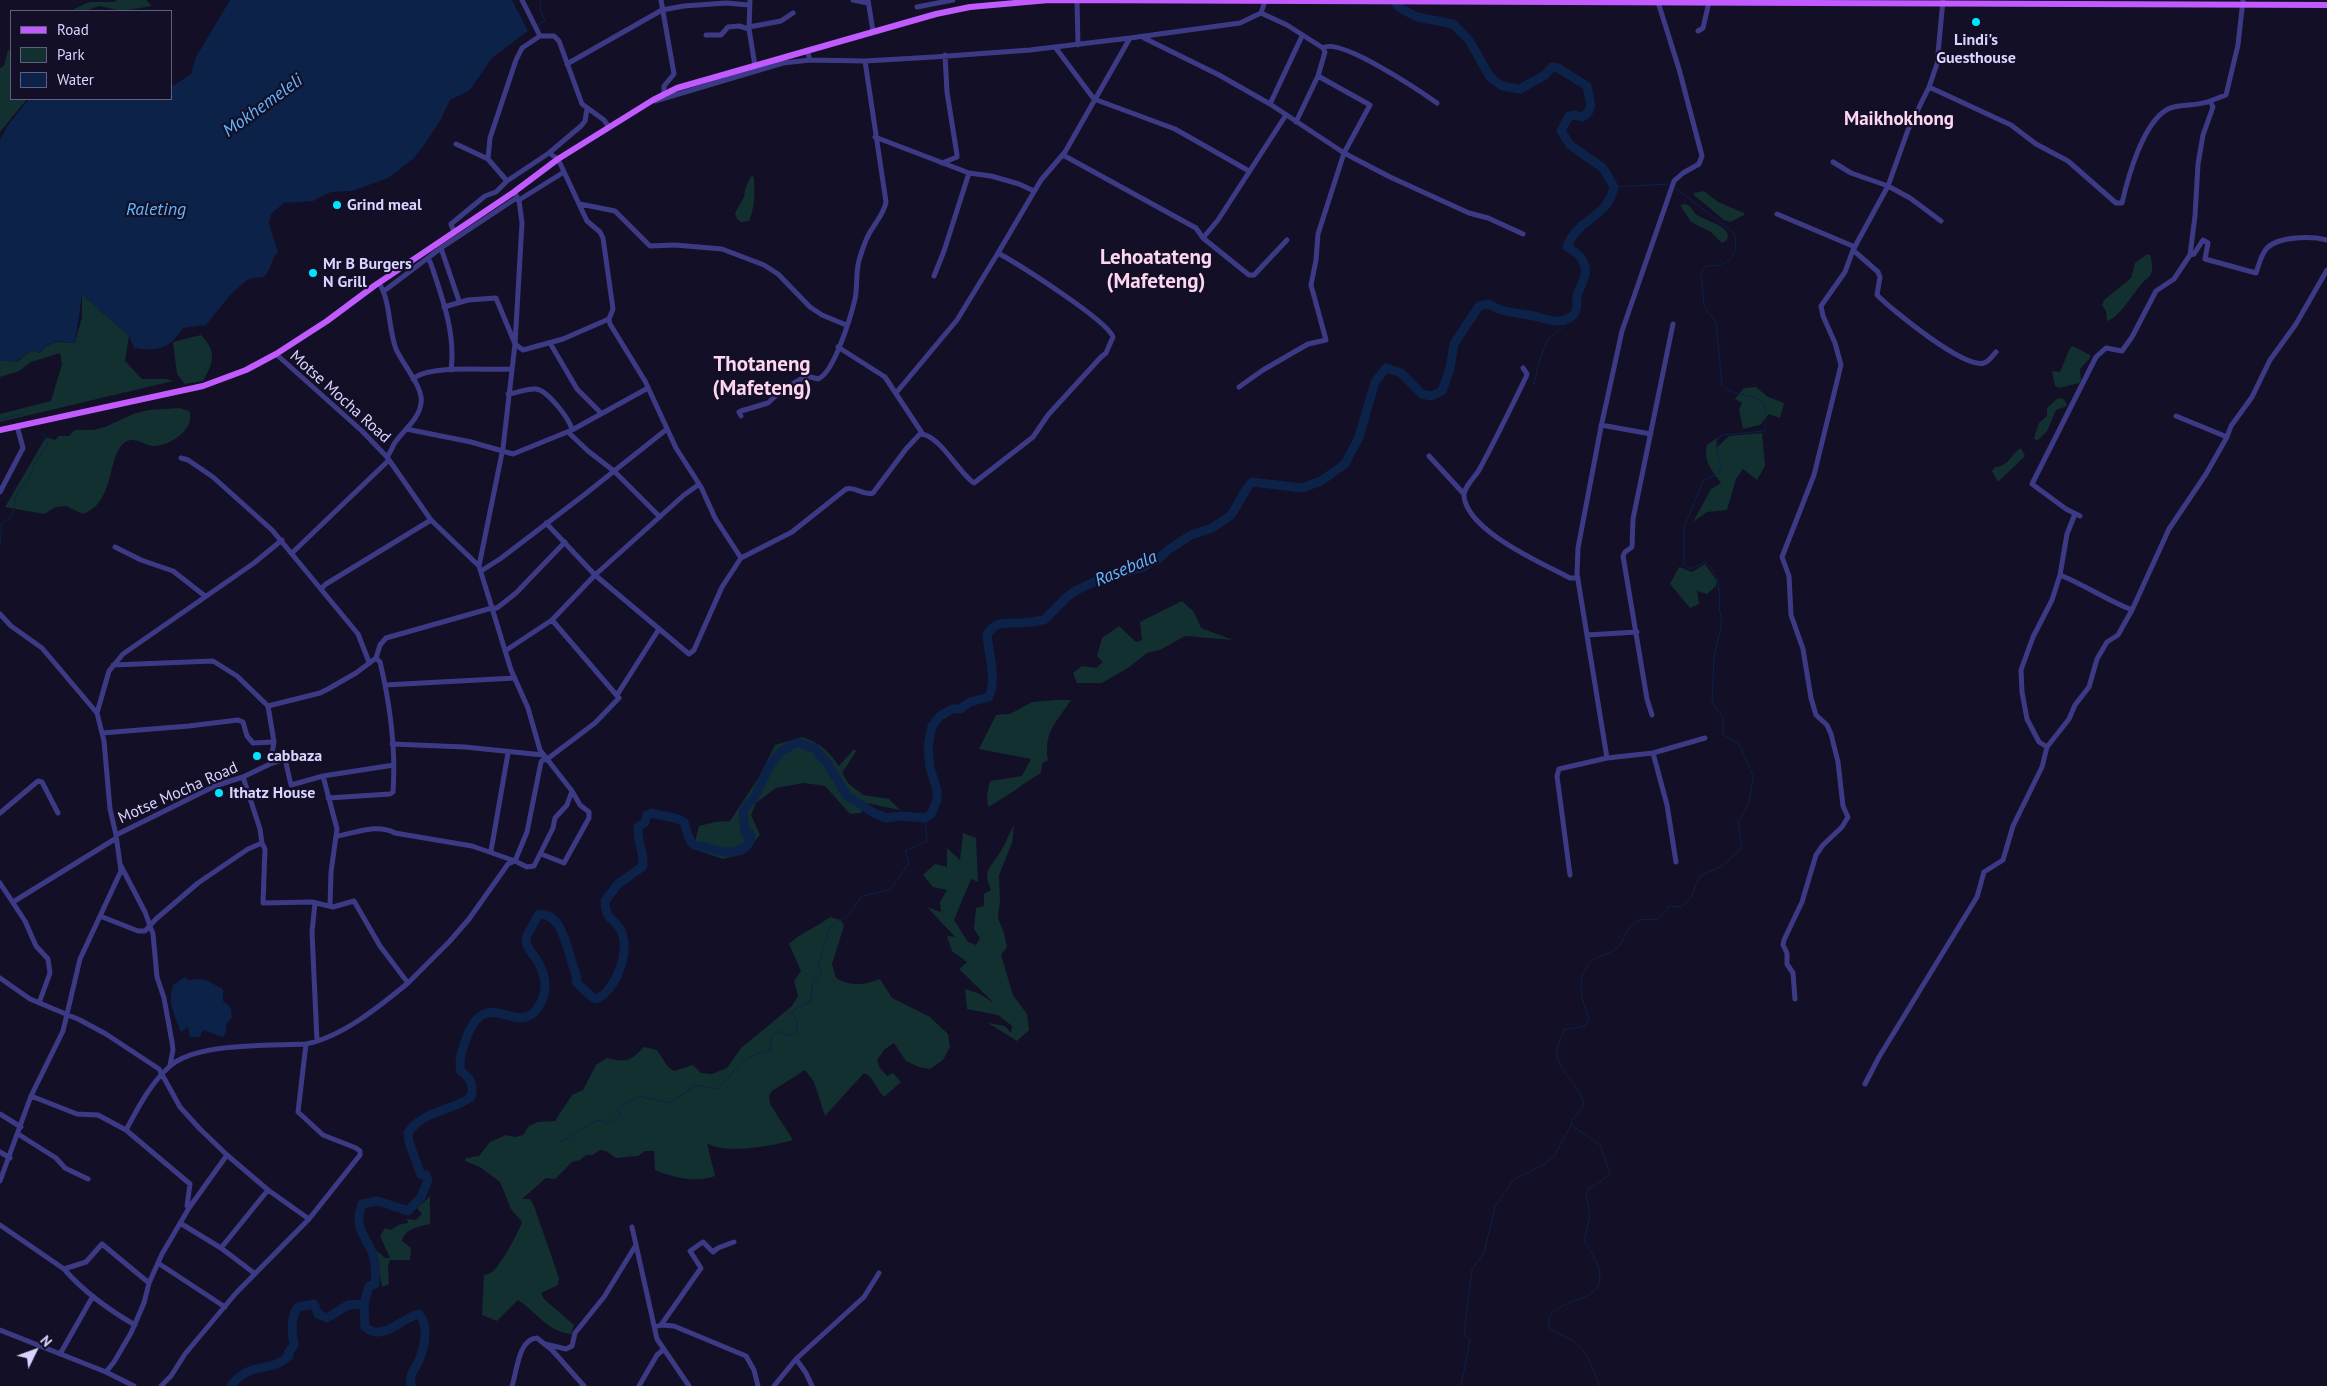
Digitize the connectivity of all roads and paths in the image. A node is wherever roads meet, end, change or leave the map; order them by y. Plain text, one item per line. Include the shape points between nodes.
1 (522, 0) edge
2 (661, 0) edge
3 (853, 0) edge
4 (953, 0) edge
5 (1077, 0) edge
6 (1265, 1) junction
7 (1306, 1) edge
8 (1401, 1) edge
9 (1569, 1) edge
10 (1713, 1) edge
11 (1812, 1) edge
12 (1943, 1) edge
13 (749, 2) edge
14 (868, 2) edge
15 (1658, 2) junction
16 (2243, 3) edge
17 (2327, 5) edge
18 (917, 7) dead end
19 (662, 10) junction
20 (1261, 12) junction
21 (793, 13) dead end
22 (749, 28) junction
23 (873, 31) junction
24 (1698, 31) dead end
25 (540, 36) junction
26 (706, 36) dead end
27 (1302, 36) junction
28 (1144, 37) junction
29 (1130, 38) junction
30 (1078, 45) junction
31 (1055, 47) junction
32 (1323, 48) junction
33 (807, 50) junction
34 (945, 55) junction
35 (810, 60) junction
36 (865, 61) junction
37 (567, 64) junction
38 (755, 66) junction
39 (1318, 76) junction
40 (1929, 88) junction
41 (664, 94) junction
42 (1094, 99) junction
43 (653, 100) junction
44 (2210, 101) junction
45 (1437, 103) dead end
46 (1270, 104) junction
47 (587, 109) junction
48 (1286, 115) junction
49 (1296, 122) junction
50 (609, 127) junction
51 (875, 137) junction
52 (456, 144) dead end
53 (1344, 152) junction
54 (549, 153) junction
55 (1063, 155) junction
56 (488, 159) junction
57 (558, 159) junction
58 (1833, 162) dead end
59 (942, 163) junction
60 (1248, 171) junction
61 (564, 172) junction
62 (969, 173) junction
63 (507, 181) junction
64 (1888, 186) junction
65 (1034, 191) junction
66 (514, 192) junction
67 (519, 200) junction
68 (580, 204) junction
69 (1777, 214) dead end
70 (1941, 221) dead end
71 (454, 232) junction
72 (1523, 234) dead end
73 (1203, 238) junction
74 (1287, 240) dead end
75 (2327, 240) edge
76 (441, 248) junction
77 (1854, 249) junction
78 (998, 253) junction
79 (2190, 255) junction
80 (428, 258) junction
81 (2327, 270) edge
82 (934, 276) dead end
83 (379, 283) junction
84 (384, 291) junction
85 (459, 301) junction
86 (444, 307) junction
87 (609, 319) junction
88 (1673, 324) dead end
89 (846, 325) junction
90 (550, 343) junction
91 (515, 344) junction
92 (838, 348) junction
93 (1996, 352) dead end
94 (276, 354) junction
95 (1523, 368) dead end
96 (512, 369) junction
97 (451, 370) junction
98 (413, 379) junction
99 (1239, 387) dead end
100 (648, 388) junction
101 (896, 393) junction
102 (508, 394) junction
103 (601, 413) junction
104 (741, 416) dead end
105 (2176, 416) dead end
106 (1601, 425) junction
107 (17, 426) junction
108 (667, 428) junction
109 (406, 429) junction
110 (0, 430) edge
111 (570, 431) junction
112 (922, 434) junction
113 (1651, 434) junction
114 (2228, 437) junction
115 (501, 451) junction
116 (1429, 456) dead end
117 (181, 458) dead end
118 (388, 459) junction
119 (614, 471) junction
120 (698, 485) junction
121 (0, 492) edge
122 (1464, 494) junction
123 (660, 517) junction
124 (430, 520) junction
125 (546, 523) junction
126 (282, 540) junction
127 (565, 542) junction
128 (115, 547) dead end
129 (292, 553) junction
130 (741, 558) junction
131 (480, 568) junction
132 (595, 575) junction
133 (2060, 575) junction
134 (1578, 578) junction
135 (321, 590) junction
136 (205, 596) junction
137 (492, 608) junction
138 (2132, 610) junction
139 (0, 614) edge
140 (552, 620) junction
141 (659, 629) junction
142 (1636, 632) junction
143 (1587, 634) junction
144 (505, 652) junction
145 (376, 658) junction
146 (368, 662) junction
147 (113, 665) junction
148 (515, 678) junction
149 (385, 684) junction
150 (617, 696) junction
151 (268, 706) junction
152 (97, 712) junction
153 (1652, 714) dead end
154 (102, 733) junction
155 (1705, 738) dead end
156 (274, 742) junction
157 (392, 744) junction
158 (2047, 747) junction
159 (508, 753) junction
160 (1653, 754) junction
161 (545, 758) junction
162 (1607, 758) junction
163 (270, 764) junction
164 (394, 765) junction
165 (323, 776) junction
166 (243, 777) junction
167 (572, 791) junction
168 (328, 798) junction
169 (0, 813) edge
170 (58, 813) dead end
171 (337, 836) junction
172 (116, 837) junction
173 (262, 843) junction
174 (491, 851) junction
175 (541, 854) junction
176 (515, 861) junction
177 (1676, 862) dead end
178 (121, 866) junction
179 (1570, 874) dead end
180 (0, 883) edge
181 (13, 902) junction
182 (316, 903) junction
183 (330, 906) junction
184 (100, 916) junction
185 (151, 926) junction
186 (0, 978) edge
187 (408, 983) junction
188 (1795, 999) dead end
189 (39, 1003) junction
190 (67, 1015) junction
191 (317, 1041) junction
192 (306, 1044) junction
193 (170, 1065) junction
194 (163, 1074) junction
195 (1865, 1084) dead end
196 (32, 1096) junction
197 (0, 1114) edge
198 (21, 1127) junction
199 (126, 1130) junction
200 (18, 1134) junction
201 (0, 1152) edge
202 (227, 1155) junction
203 (10, 1158) junction
204 (88, 1179) dead end
205 (0, 1181) edge
206 (268, 1190) junction
207 (190, 1208) junction
208 (309, 1219) junction
209 (180, 1223) junction
210 (0, 1225) edge
211 (632, 1227) dead end
212 (734, 1242) dead end
213 (636, 1245) junction
214 (221, 1248) junction
215 (158, 1262) junction
216 (64, 1269) junction
217 (254, 1273) junction
218 (879, 1273) dead end
219 (149, 1283) junction
220 (93, 1296) junction
221 (225, 1307) junction
222 (134, 1325) junction
223 (661, 1325) junction
224 (655, 1327) junction
225 (0, 1330) edge
226 (545, 1344) junction
227 (663, 1350) junction
228 (60, 1354) junction
229 (796, 1359) junction
230 (106, 1372) junction
231 (134, 1386) edge
232 (161, 1386) edge
233 (512, 1386) edge
234 (584, 1386) edge
235 (639, 1386) edge
236 (689, 1386) edge
237 (758, 1386) edge
238 (774, 1386) edge
239 (812, 1386) edge

1 - 25 street
2 - 19 street
3 - 14 street
4 - 18 street
5 - 6 main road
5 - 23 main road via 970,8
5 - 30 street
6 - 7 main road
6 - 20 street
7 - 8 main road
8 - 9 main road
9 - 15 main road
10 - 11 main road
10 - 15 main road
10 - 24 street via 1703,28
11 - 12 main road
12 - 16 main road
12 - 40 street via 1937,64
13 - 19 street
13 - 22 street
14 - 23 street
15 - 106 street via 1680,69 1702,156 1700,164 1674,182 1667,199 1622,331
16 - 17 main road
16 - 44 street via 2238,45 2226,94
19 - 37 street
19 - 41 street via 674,74 664,86
20 - 27 street
20 - 28 street via 1240,23
21 - 22 street via 781,21
22 - 26 street via 728,27 721,35
22 - 38 street
23 - 33 main road
25 - 37 street via 554,36 559,41
25 - 56 street via 522,48 516,60 490,138
27 - 32 street
27 - 46 street
28 - 29 street
28 - 46 street
29 - 30 street
29 - 42 street
30 - 31 street
31 - 34 street
31 - 42 street
32 - 39 street via 1325,56
32 - 45 street via 1330,46 1366,59
33 - 35 street
33 - 38 main road
34 - 36 street
34 - 59 street via 957,157
35 - 36 street
35 - 43 street via 792,61
36 - 51 street
37 - 47 street via 578,97
38 - 41 main road
39 - 49 street
39 - 53 street via 1370,105
40 - 44 street via 2011,125 2036,144 2068,161 2116,203 2122,203 2128,177 2144,138 2157,117 2168,109
40 - 64 street via 1908,130
41 - 43 main road
42 - 55 street
42 - 60 street via 1175,129
43 - 50 main road
44 - 79 street via 2213,107 2203,134 2198,164
46 - 48 street
47 - 50 street
47 - 54 street via 584,123
48 - 49 street
48 - 60 street
49 - 53 street
50 - 57 main road
51 - 59 street
51 - 89 street via 886,202 857,266 854,299
52 - 56 street
53 - 72 street via 1403,184
53 - 99 street via 1318,234 1312,279 1326,340 1308,344
54 - 57 street
54 - 63 street
55 - 65 street
55 - 73 street via 1186,221
56 - 63 street
57 - 61 street
57 - 66 main road
58 - 64 street
59 - 62 street
60 - 73 street
61 - 67 street
61 - 68 street
62 - 65 street via 991,176
62 - 82 street
63 - 71 street via 451,224
64 - 70 street
64 - 77 street
65 - 78 street
66 - 67 street
66 - 71 main road
67 - 76 street via 515,199
67 - 91 street via 522,224
68 - 87 street via 587,221 603,238 613,309
68 - 89 street via 618,213 650,246 722,249 764,265 778,274 810,307
69 - 77 street
71 - 83 main road
73 - 74 street via 1246,273 1254,275
75 - 79 street via 2302,236 2268,246 2256,273 2205,259 2208,248 2205,241
76 - 80 street
76 - 85 street
77 - 93 street via 1878,272 1877,295 1899,316 1946,348 1977,363 1984,364
77 - 188 street via 1844,272 1822,306 1841,365 1810,488 1782,557 1810,698 1816,715 1828,725 1831,734 1840,769 1843,806 1848,817 1816,855 1802,902 1784,940 1787,964 1794,978
78 - 101 street via 957,320
78 - 112 street via 1047,284 1112,333 1111,345 1048,415 1033,437 974,483 936,442
79 - 133 street via 2174,279 2156,291 2122,351 2106,348 2096,357 2032,484 2077,515 2067,534
80 - 84 street
80 - 86 street
81 - 114 street via 2296,324 2270,360 2252,397 2231,426
83 - 84 street, Motse Mocha Road
83 - 94 main road
84 - 98 street, Motse Mocha Road via 396,348
85 - 86 street
85 - 91 street via 496,298
86 - 97 street via 450,333
87 - 90 street
87 - 100 street
88 - 113 street
89 - 92 street
90 - 91 street via 523,350
90 - 103 street via 577,389
91 - 96 street
92 - 101 street via 880,372
92 - 104 street via 822,377 800,379 768,403 739,412
94 - 107 main road via 246,370 203,386
94 - 118 street, Motse Mocha Road via 362,431
95 - 122 street via 1526,377
96 - 97 street
96 - 102 street
97 - 98 street via 424,373
98 - 109 street, Motse Mocha Road via 419,385 422,397 419,412
100 - 103 street
100 - 108 street
101 - 112 street
102 - 111 street via 534,389 544,392 570,422
102 - 115 street
103 - 111 street
105 - 114 street
106 - 113 street
106 - 134 street via 1578,548
107 - 110 main road
107 - 121 street via 23,448
108 - 119 street
108 - 120 street
109 - 115 street
109 - 118 street, Motse Mocha Road
111 - 115 street via 513,454
111 - 119 street via 588,451
112 - 130 street via 906,449 873,493 846,489 792,532
113 - 142 street via 1633,519 1632,547 1623,556
114 - 138 street via 2169,528
115 - 131 street
116 - 122 street
117 - 126 street via 231,491
118 - 124 street, Motse Mocha Road
118 - 129 street
119 - 123 street
119 - 125 street
120 - 123 street
120 - 130 street
122 - 134 street via 1472,514 1492,535 1570,578
123 - 132 street
124 - 131 street, Motse Mocha Road
124 - 135 street
125 - 127 street
125 - 131 street via 500,559
126 - 129 street
126 - 136 street
127 - 132 street
127 - 137 street via 506,602
128 - 136 street via 174,571
129 - 135 street
130 - 141 street via 722,587 692,654 685,653
131 - 137 street
132 - 140 street
132 - 141 street
133 - 138 street
133 - 158 street via 2050,608 2033,637 2021,670 2027,719 2039,742
134 - 143 street
135 - 146 street via 358,634
136 - 147 street via 123,654
137 - 144 street
137 - 145 street via 386,638
138 - 158 street via 2118,635 2106,642 2089,687
139 - 152 street via 42,648
140 - 144 street
140 - 150 street
141 - 150 street
142 - 143 street
142 - 153 street
143 - 162 street
144 - 148 street
145 - 146 street
145 - 149 street
146 - 151 street via 356,673 320,693
147 - 151 street via 213,661 237,676
147 - 152 street
148 - 149 street
148 - 161 street
149 - 157 street
150 - 161 street via 618,700 595,723
151 - 156 street
152 - 154 street
154 - 156 street via 238,720 243,722 253,743
154 - 172 street
155 - 160 street
156 - 163 street
157 - 159 street via 465,747
157 - 164 street
158 - 195 street via 2042,767 2013,826 2003,860 1984,872 1977,897
159 - 161 street
159 - 174 street
160 - 162 street
160 - 177 street
161 - 167 street
161 - 176 street via 541,762 527,832
162 - 179 street via 1559,769 1557,776
163 - 165 street via 285,759 291,785
163 - 166 street, Motse Mocha Road
164 - 165 street
164 - 168 street via 392,793
165 - 168 street
166 - 172 street, Motse Mocha Road via 215,786
166 - 173 street
167 - 175 street via 566,808 555,818
167 - 175 street via 590,818 564,864
168 - 171 street
169 - 170 street via 38,781 42,782
171 - 174 street via 384,829
171 - 183 street
172 - 178 street, Motse Mocha Road
172 - 181 street
173 - 182 street via 265,849 263,903
173 - 185 street via 198,882
174 - 176 street
175 - 176 street via 533,867
176 - 187 street via 508,864 469,919
178 - 184 street
178 - 185 street
180 - 181 street
181 - 189 street via 50,966
182 - 183 street
182 - 191 street via 312,932
183 - 187 street via 356,902 380,946
184 - 185 street via 138,931
184 - 190 street via 80,959
185 - 193 street via 157,977 172,1042
186 - 189 street
187 - 191 street via 358,1020
189 - 190 street
190 - 194 street via 123,1045
190 - 196 street via 63,1031
191 - 192 street
192 - 193 street via 222,1048
192 - 208 street via 298,1112 323,1135 360,1151 360,1156
193 - 194 street
194 - 199 street via 148,1092
194 - 202 street via 184,1112
196 - 198 street
196 - 199 street via 77,1114 98,1115
197 - 198 street
198 - 200 street
199 - 207 street via 190,1184 187,1206
200 - 203 street
200 - 204 street via 56,1158 65,1168
201 - 203 street
202 - 206 street
202 - 207 street
203 - 205 street
206 - 208 street
206 - 214 street
207 - 209 street
208 - 217 street
209 - 214 street
209 - 215 street
210 - 216 street
211 - 213 street
212 - 223 street via 713,1252 703,1242 690,1251 701,1268
213 - 224 street
213 - 226 street via 604,1297 574,1333 572,1346
214 - 217 street
215 - 219 street
215 - 221 street
216 - 219 street via 86,1262 102,1244
216 - 220 street
217 - 221 street
218 - 229 street via 864,1297
219 - 222 street
220 - 222 street
220 - 228 street
221 - 232 street
222 - 230 street
223 - 224 street
223 - 237 street via 674,1326 746,1356
224 - 227 street
225 - 228 street
226 - 233 street via 537,1338 528,1342 518,1362
226 - 234 street
227 - 235 street
227 - 236 street
228 - 230 street
229 - 238 street
229 - 239 street
230 - 231 street

